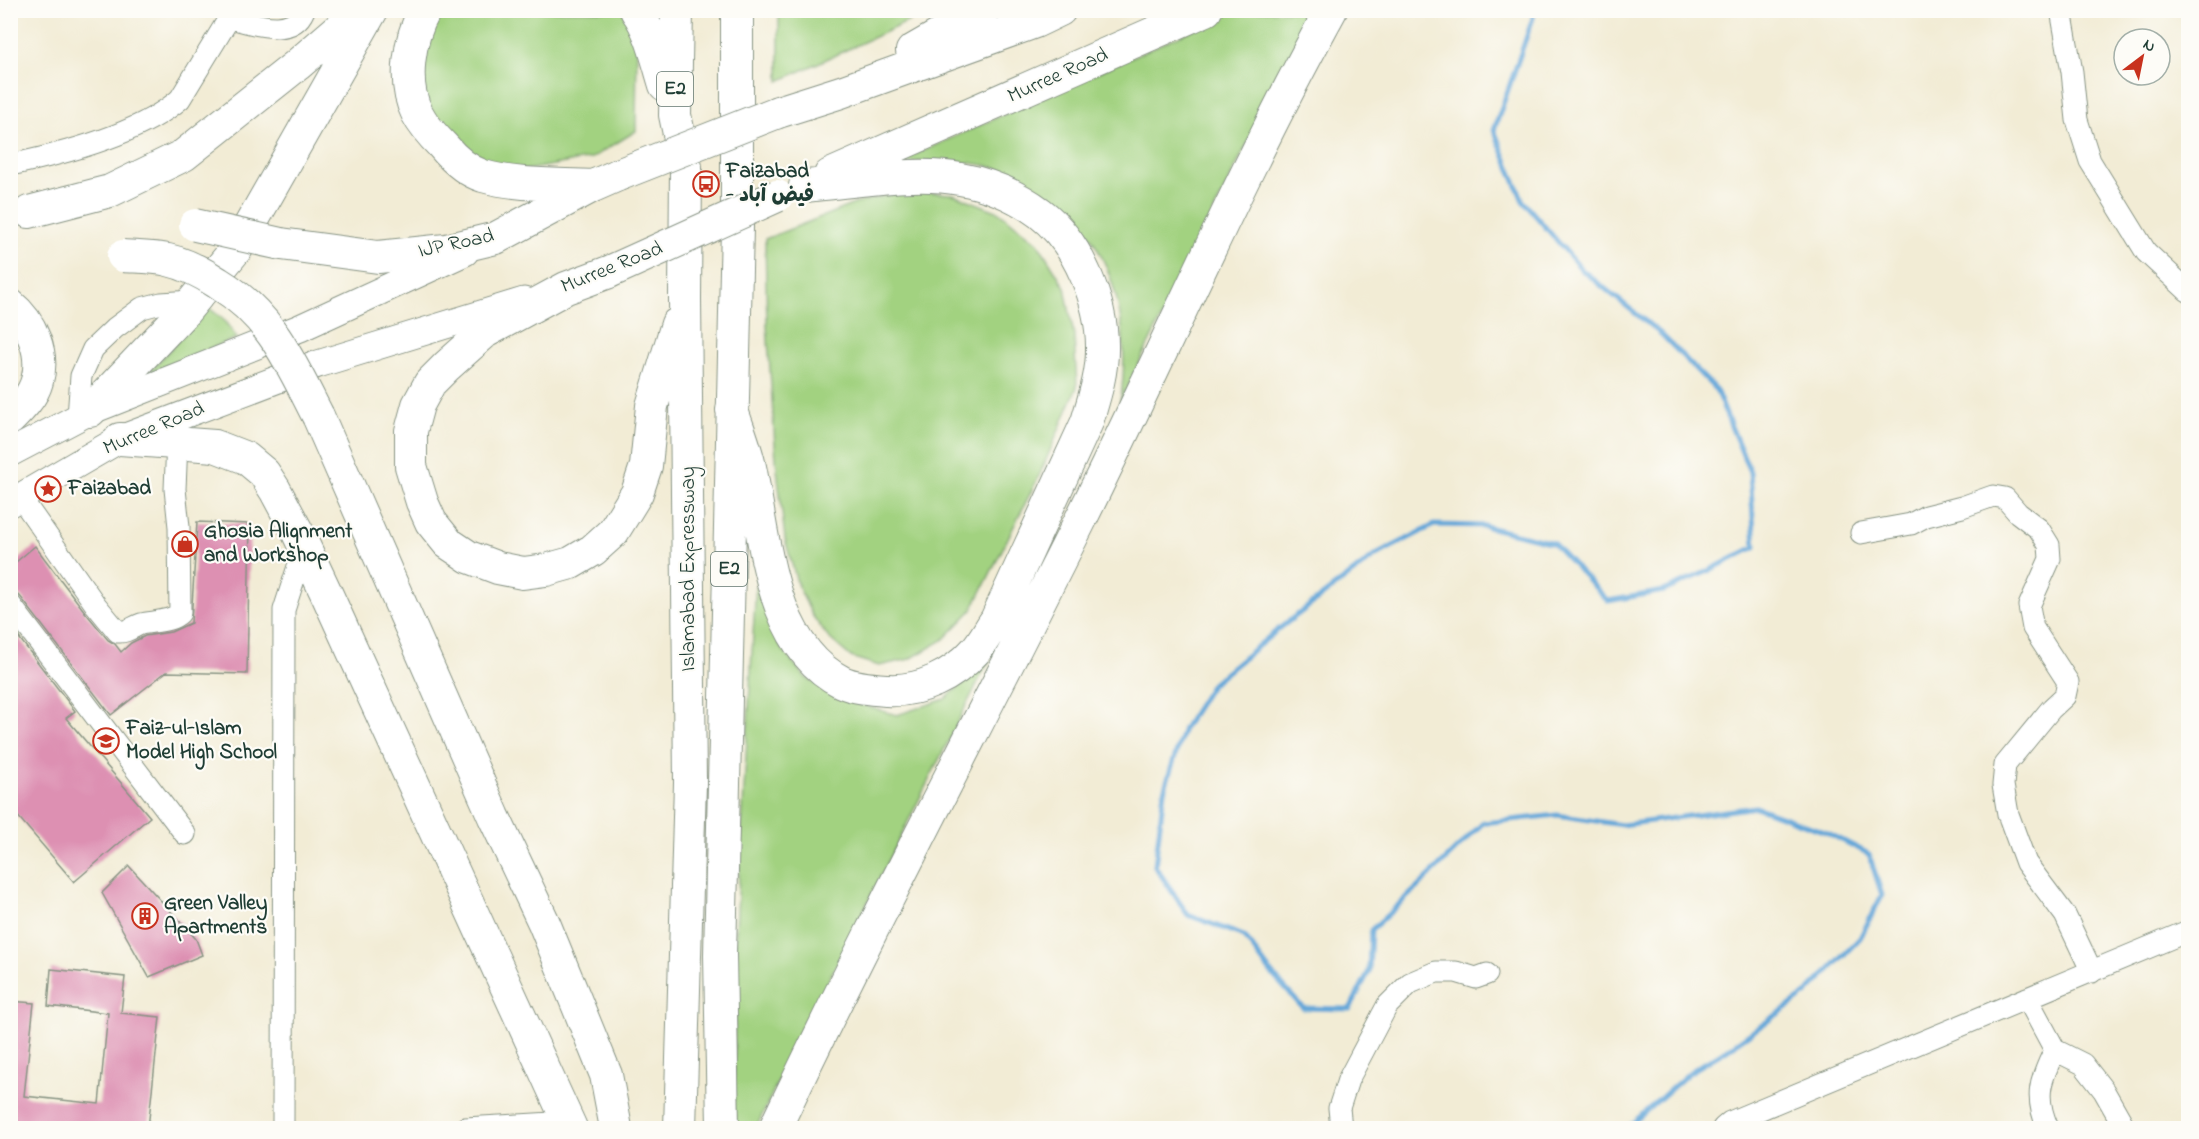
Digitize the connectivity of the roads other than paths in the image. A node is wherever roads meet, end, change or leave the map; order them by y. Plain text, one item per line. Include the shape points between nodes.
1 (304, 10) edge
2 (361, 10) edge
3 (372, 10) edge
4 (425, 10) edge
5 (636, 10) edge
6 (677, 10) edge
7 (737, 10) edge
8 (983, 10) edge
9 (1060, 10) edge
10 (1206, 10) edge
11 (1331, 10) edge
12 (2061, 10) edge
13 (232, 14) edge
14 (841, 92) junction
15 (675, 115) junction
16 (10, 165) edge
17 (606, 181) junction
18 (791, 191) junction
19 (29, 212) dead end
20 (195, 225) dead end
21 (496, 238) junction
22 (123, 256) dead end
23 (566, 288) junction
24 (2188, 291) edge
25 (685, 298) junction
26 (10, 305) edge
27 (732, 410) junction
28 (84, 414) junction
29 (10, 419) edge
30 (120, 439) junction
31 (177, 442) junction
32 (10, 453) edge
33 (15, 500) edge
34 (1861, 533) dead end
35 (304, 548) junction
36 (10, 604) edge
37 (185, 834) dead end
38 (2188, 931) edge
39 (2092, 972) junction
40 (1487, 974) dead end
41 (2027, 998) junction
42 (2055, 1050) junction
43 (570, 1125) edge
44 (283, 1128) edge
45 (465, 1128) edge
46 (616, 1128) edge
47 (680, 1128) edge
48 (723, 1128) edge
49 (775, 1128) edge
50 (1341, 1128) edge
51 (1723, 1128) edge
52 (2048, 1128) edge
53 (2125, 1128) edge

1 - 13 street via 296,23 284,28
2 - 19 highway via 184,155 110,191
3 - 28 highway via 237,248 193,301
4 - 17 highway via 411,52 410,86 417,113 454,159 480,175 510,182
5 - 15 highway via 652,44
6 - 15 highway, Islamabad Expressway / E2
7 - 27 highway, Islamabad Expressway / E2
8 - 14 highway
9 - 14 highway
10 - 18 highway, Murree Road
11 - 49 highway via 1226,212 1079,523 842,987
12 - 24 street via 2077,120 2090,161 2146,252
13 - 16 street via 180,99 169,109 145,123 94,141
14 - 17 highway, bridge via 778,112
15 - 25 highway, Islamabad Expressway / E2 via 686,167
17 - 21 highway, IJP Road
18 - 23 highway, Murree Road, bridge
18 - 27 highway via 924,176 958,178 989,185 1041,213 1060,233 1089,283 1099,315 1102,350 1097,389 996,620 976,651 951,673 924,686 891,690 866,689 843,682 819,666 801,646 783,611 766,554 749,464
20 - 21 highway, IJP Road, bridge via 281,244 378,257 446,250
21 - 28 main road via 300,328
22 - 46 highway, bridge via 168,260 205,275 258,314 276,339 318,416 549,934 606,1075
23 - 25 highway via 485,332 447,366 430,383 418,405 411,431 411,466 431,522 448,543 469,557 523,573 571,563 613,532 625,514 646,466 652,406
23 - 30 main road, Murree Road via 318,364
25 - 47 highway, Islamabad Expressway / E2 via 690,783
26 - 29 highway via 21,314 36,342 39,358 37,381 25,404
27 - 48 highway, Islamabad Expressway / E2 via 720,955
28 - 32 main road
30 - 31 highway
30 - 33 main road, Murree Road
31 - 33 street via 180,613 175,617 118,632
31 - 35 highway via 215,446 246,458 264,473
34 - 39 street via 1911,524 1993,496 2005,498 2039,529 2049,545 2050,559 2029,606 2033,628 2068,682 2065,696 2005,765 2003,785 2008,814 2026,863 2065,915
35 - 43 highway
35 - 44 street via 284,610
36 - 37 street
38 - 39 street
39 - 41 street
40 - 50 street via 1476,978 1436,972 1410,983 1387,1006 1348,1080 1339,1108
41 - 42 street
41 - 51 street
42 - 52 street via 2038,1096
42 - 53 street via 2083,1064
43 - 45 street

